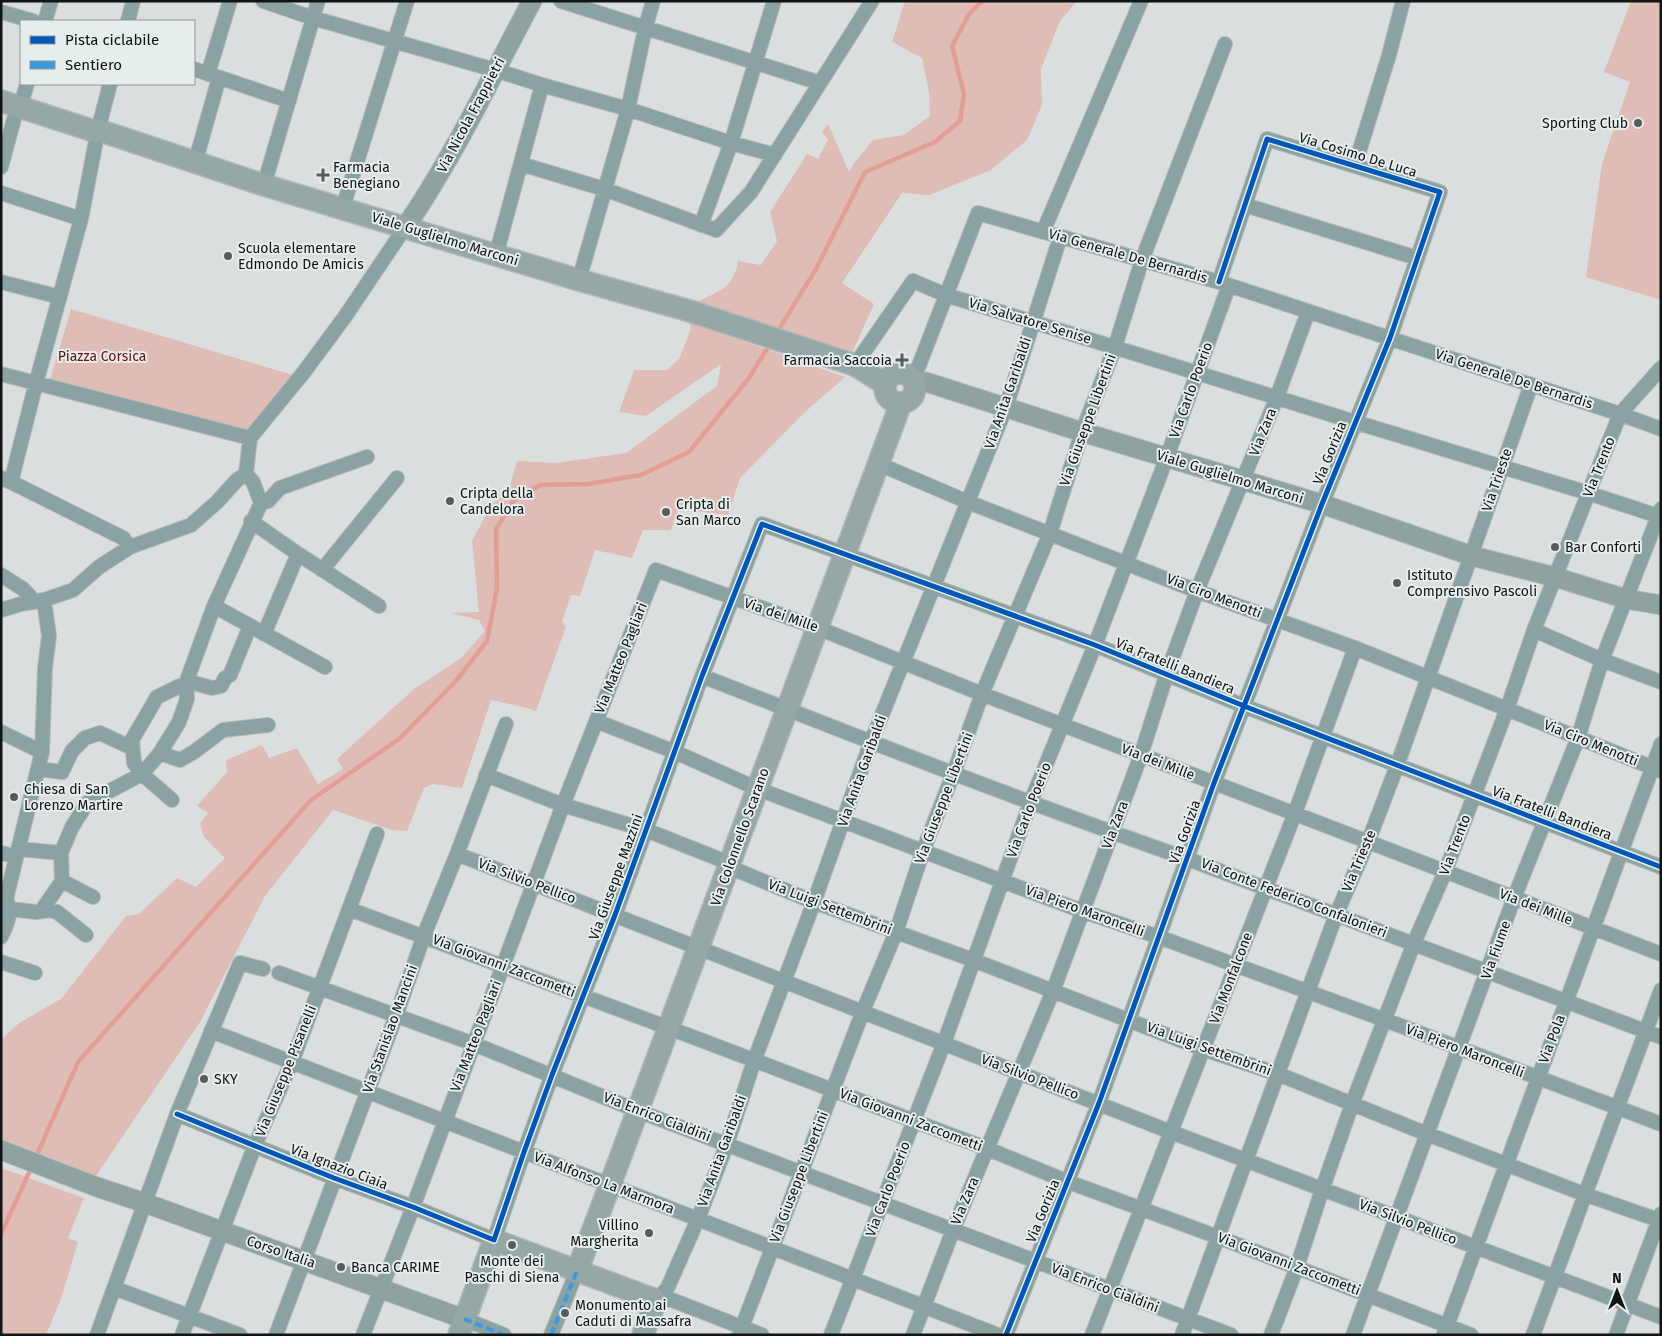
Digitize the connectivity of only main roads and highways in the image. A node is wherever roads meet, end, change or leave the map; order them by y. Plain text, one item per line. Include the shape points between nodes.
1 (11, 104) edge
2 (885, 384) junction
3 (901, 403) junction
4 (577, 1271) junction
5 (461, 1327) edge
6 (643, 1335) edge

1 - 2 main road, Viale Guglielmo Marconi via 496,255 690,311 855,365
2 - 3 main road, Viale Guglielmo Marconi via 886,393 892,401
2 - 3 main road, Viale Guglielmo Marconi via 891,376 900,373 912,379 915,392 910,400
3 - 4 main road, Via Colonnello Scarano via 758,789 724,863 699,948
4 - 5 main road via 494,1240
4 - 6 main road via 656,1300

